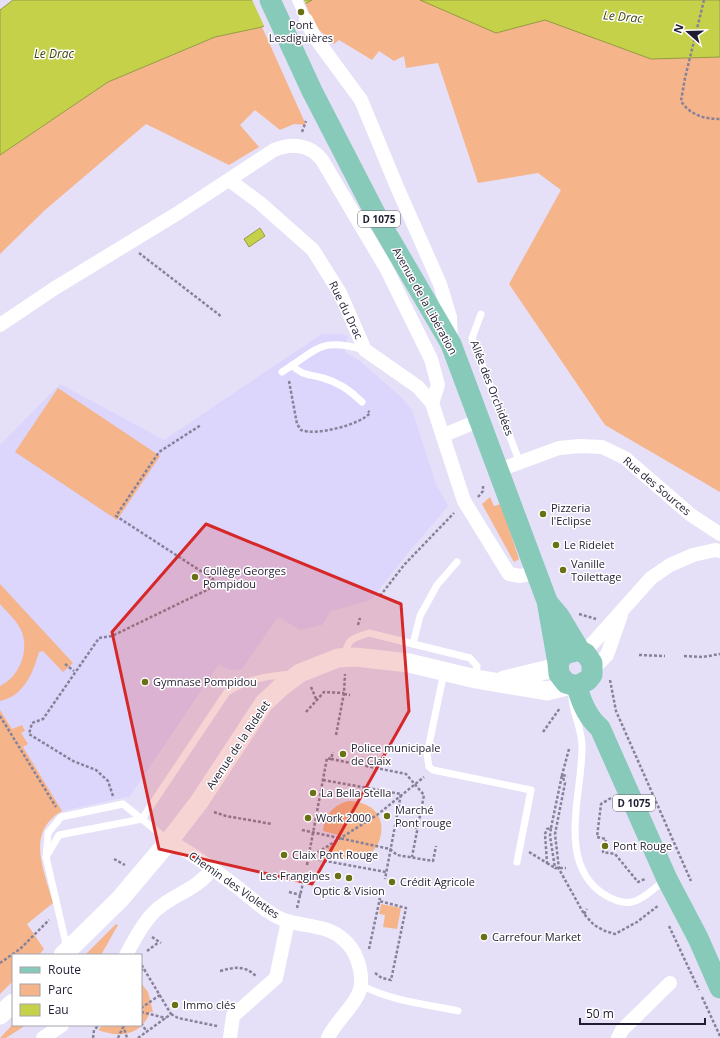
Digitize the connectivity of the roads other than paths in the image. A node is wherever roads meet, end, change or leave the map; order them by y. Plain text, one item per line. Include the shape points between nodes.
1 (270, 0) edge
2 (297, 0) edge
3 (306, 20) joint
4 (230, 180) junction
5 (480, 314) dead end
6 (0, 325) edge
7 (451, 344) junction
8 (365, 350) junction
9 (362, 402) road end
10 (432, 403) junction
11 (480, 420) junction
12 (444, 435) junction
13 (520, 463) junction
14 (499, 470) junction
15 (720, 534) edge
16 (720, 551) edge
17 (457, 562) dead end
18 (535, 573) junction
19 (547, 601) junction
20 (623, 611) junction
21 (413, 644) junction
22 (345, 657) junction
23 (558, 665) junction
24 (444, 672) junction
25 (585, 672) junction
26 (300, 673) junction
27 (476, 679) junction
28 (496, 682) junction
29 (142, 819) junction
30 (169, 841) junction
31 (46, 857) junction
32 (517, 862) dead end
33 (213, 868) junction
34 (657, 879) junction
35 (291, 922) junction
36 (65, 953) edge
37 (127, 954) edge
38 (364, 976) junction
39 (670, 983) dead end
40 (720, 988) edge
41 (12, 1004) edge
42 (458, 1011) dead end
43 (0, 1015) edge
44 (61, 1026) edge
45 (230, 1033) edge
46 (43, 1038) edge
47 (328, 1038) edge
48 (618, 1038) edge

1 - 7 main road, Avenue de la Libération / D 1075 via 285,35 378,219
2 - 3 street
3 - 7 street via 314,36 361,100 440,284 450,317
4 - 6 street
4 - 8 street, Rue du Drac via 313,250 340,293
4 - 10 street via 281,147 297,145 312,151 322,160 405,304 431,358 438,385
5 - 13 lane, Allée des Orchidées via 472,338
7 - 11 main road, Avenue de la Libération / D 1075
8 - 9 lane via 329,344 318,348 287,369 323,378 342,386
8 - 10 street, Rue du Drac via 418,387
10 - 12 street, Rue du Drac
11 - 12 street
11 - 14 main road, Avenue de la Libération / D 1075
12 - 18 street, Rue du Drac via 464,501 509,574 520,576
13 - 14 street, Rue des Sources
13 - 15 street, Rue des Sources via 558,448 602,447 625,458 691,515
14 - 18 main road, Avenue de la Libération / D 1075
16 - 20 street via 693,555 670,565 651,578
17 - 21 lane via 437,585 420,616
18 - 19 main road, Avenue de la Libération / D 1075
19 - 23 main road, Avenue de la Libération / D 1075
19 - 25 main road, Avenue de la Libération / D 1075 via 559,616
20 - 25 street via 594,639
20 - 25 street via 608,654
21 - 22 lane via 369,633 353,638
21 - 27 lane via 470,658 477,666
22 - 24 main road, Avenue de la Ridelet via 386,659
22 - 26 main road, Avenue de la Ridelet
23 - 25 main road, Avenue de la Libération via 561,680
23 - 25 main road via 564,654 575,651
23 - 28 main road, Avenue de la Ridelet
24 - 27 main road, Avenue de la Ridelet
24 - 32 lane via 427,754 429,767 433,770 531,790
25 - 28 main road, Avenue de la Ridelet via 547,692
25 - 34 main road, Avenue de la Libération / D 1075 via 585,709 600,728
25 - 34 lane via 572,706 580,729 582,746 576,811 576,848 583,871 596,890 616,902 634,903
26 - 29 lane via 263,676 239,684 227,692
26 - 30 main road, Avenue de la Ridelet via 264,704 199,802
27 - 28 main road, Avenue de la Ridelet
29 - 30 lane
29 - 31 lane via 59,835
29 - 31 lane via 123,804 61,817 48,833
30 - 33 street, Chemin des Violettes
30 - 36 main road, Avenue de la Ridelet via 120,899
31 - 36 lane via 59,910
33 - 35 street, Chemin des Violettes via 275,916
33 - 37 street via 207,877 193,888 156,911 141,929
34 - 40 main road, Avenue de la Libération / D 1075
35 - 38 street, Chemin des Violettes via 335,932 355,953
35 - 45 street via 276,978 232,1016
38 - 42 lane via 374,992
38 - 47 street via 357,996
39 - 48 street via 622,1030
41 - 43 main road
44 - 46 street

